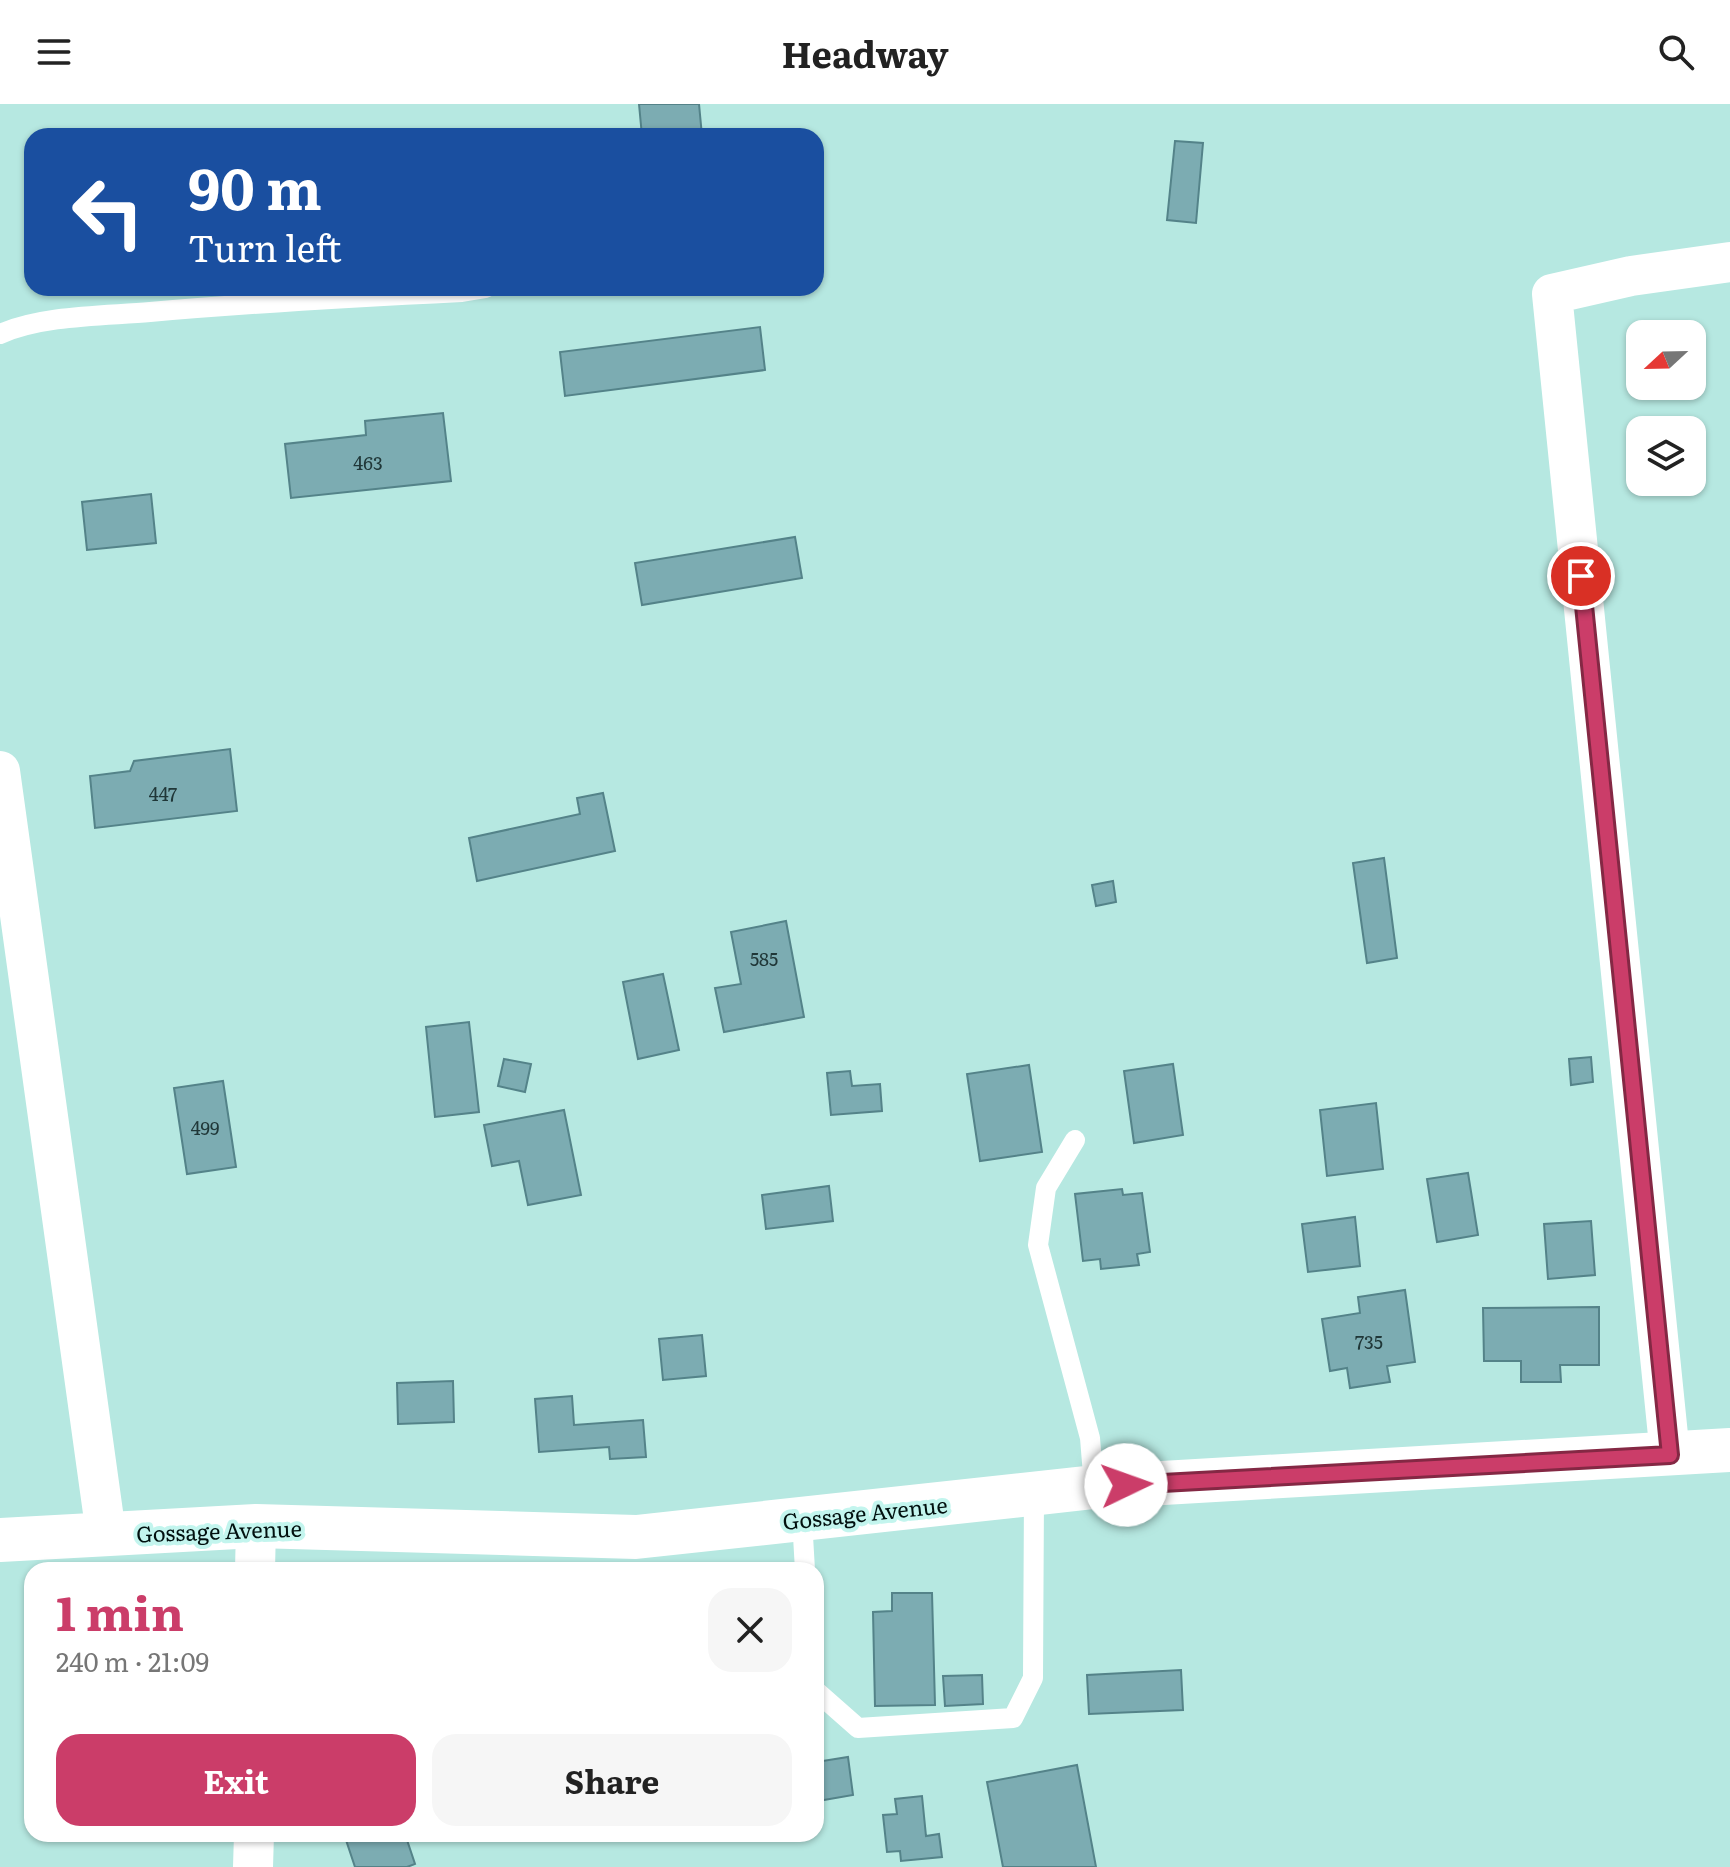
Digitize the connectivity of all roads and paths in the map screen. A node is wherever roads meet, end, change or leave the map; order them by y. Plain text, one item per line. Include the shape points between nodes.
1 (1730, 262) edge
2 (380, 296) edge
3 (0, 334) edge
4 (0, 771) edge
5 (1075, 1140) dead end
6 (1730, 1450) edge
7 (1670, 1455) junction
8 (1094, 1487) junction
9 (1034, 1494) junction
10 (802, 1519) junction
11 (256, 1526) junction
12 (106, 1534) junction
13 (0, 1540) edge
14 (255, 1562) edge
15 (805, 1562) edge
16 (824, 1698) edge
17 (254, 1842) edge
18 (253, 1867) edge

1 - 7 street via 1552,294
2 - 3 lane via 112,315 18,326
4 - 12 street
5 - 8 lane via 1046,1188 1038,1245 1090,1438
6 - 7 street, Gossage Avenue
7 - 8 street, Gossage Avenue
8 - 9 street, Gossage Avenue
9 - 10 street, Gossage Avenue
9 - 16 lane via 1033,1678 1013,1718 858,1728
10 - 11 street, Gossage Avenue via 636,1537
10 - 15 lane
11 - 12 street, Gossage Avenue
11 - 14 street
12 - 13 street, Gossage Avenue
17 - 18 street

